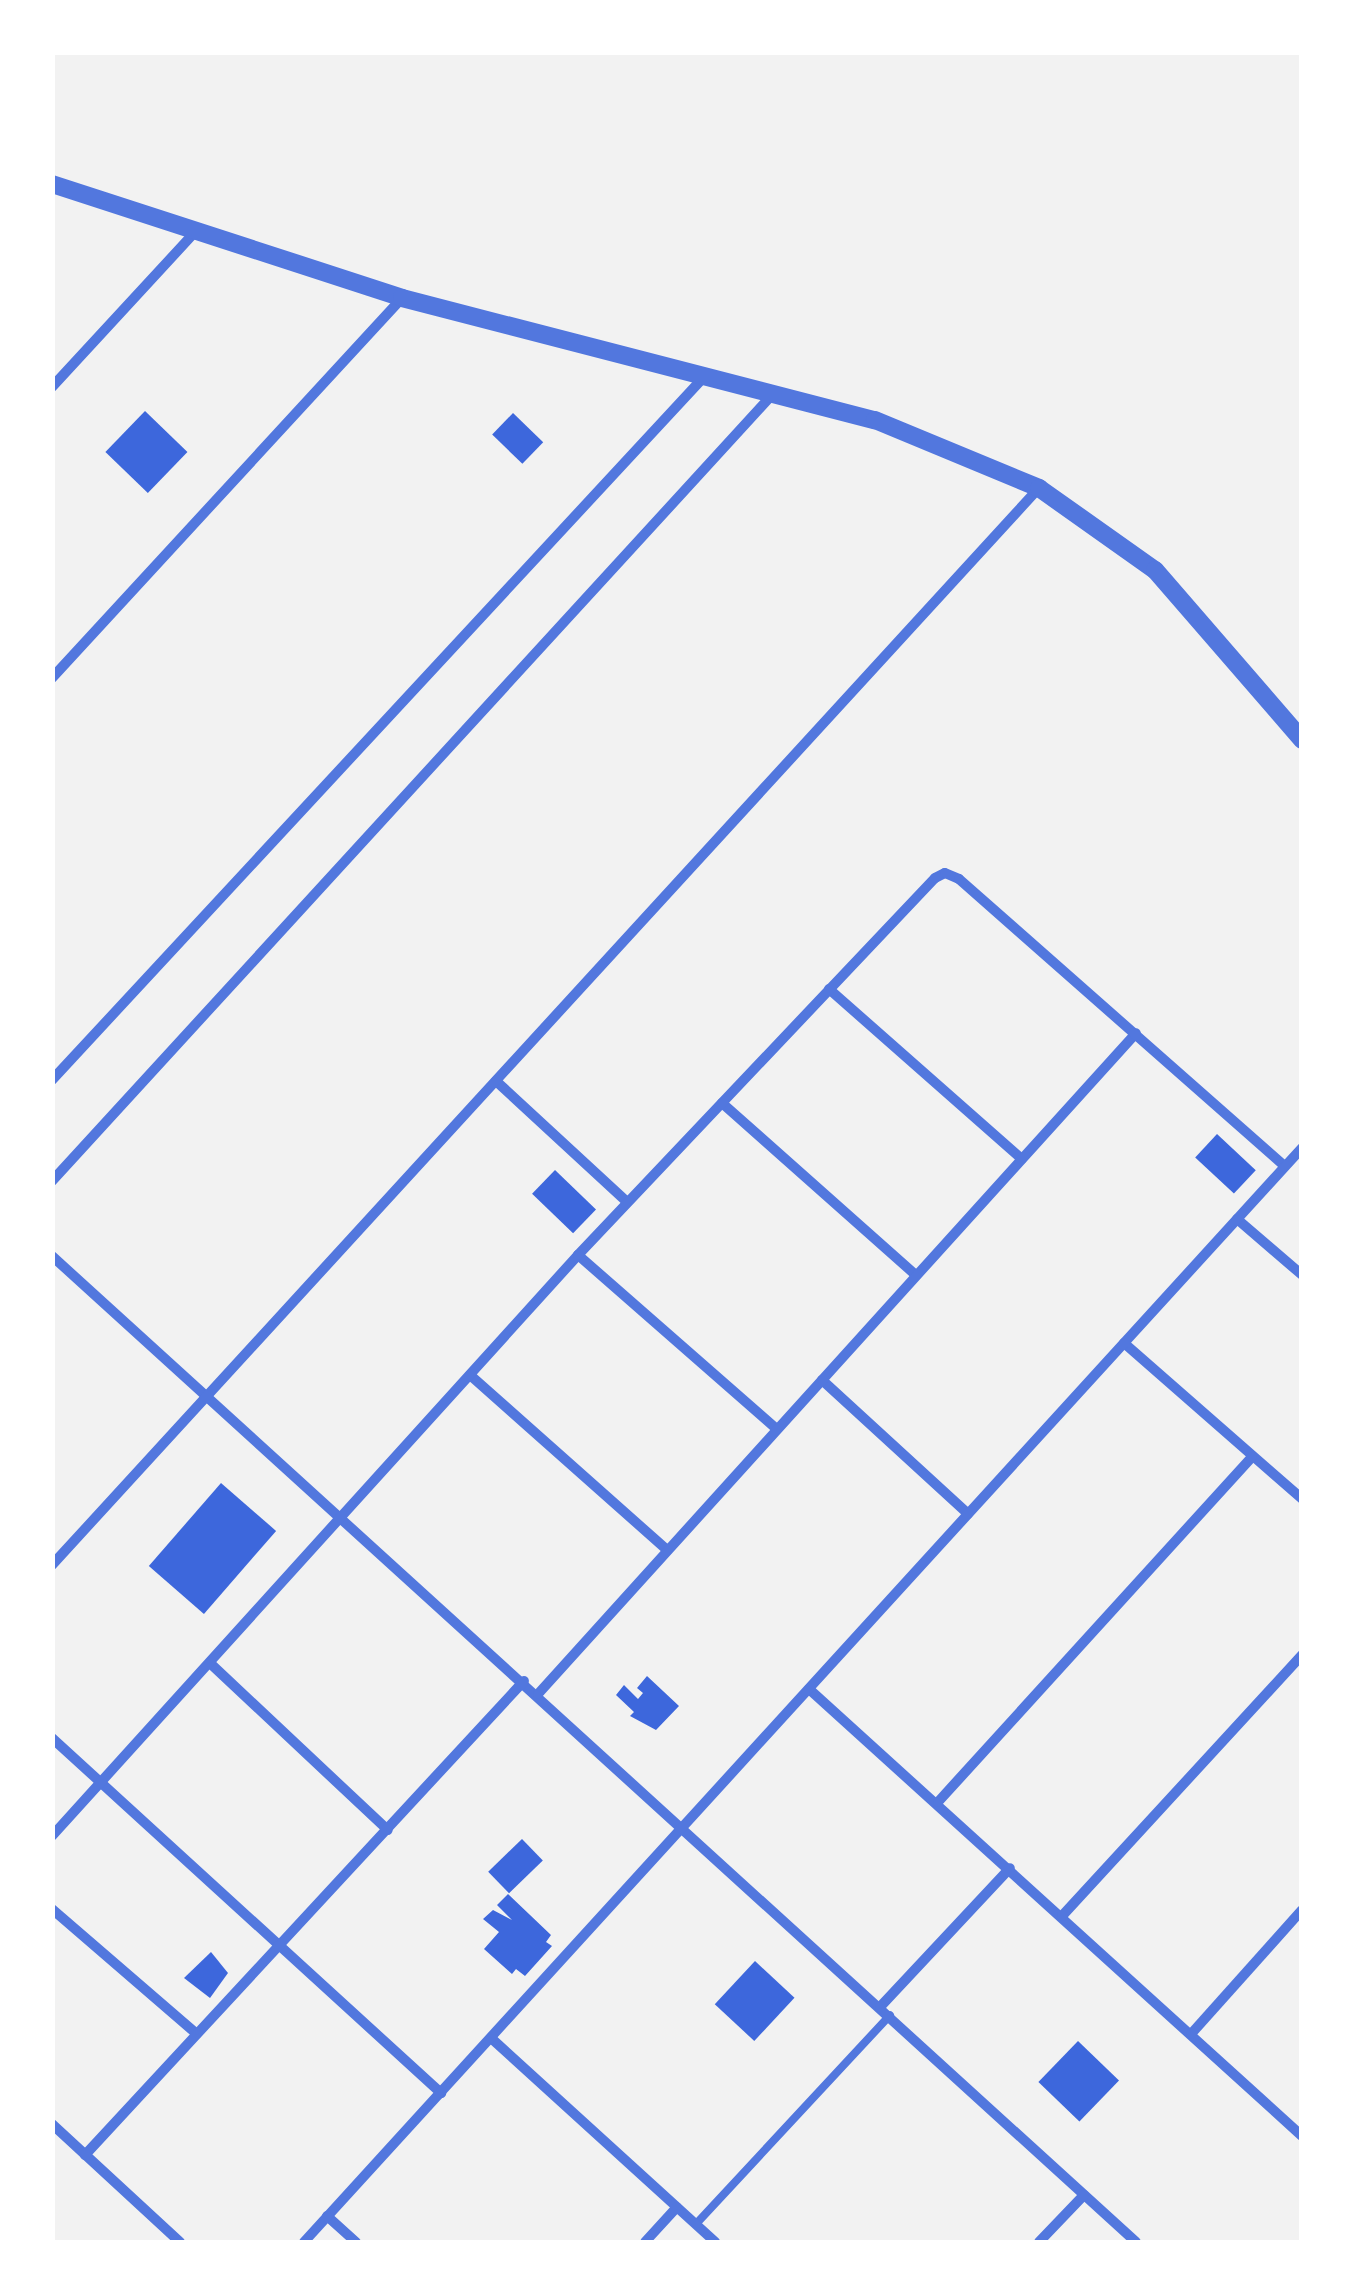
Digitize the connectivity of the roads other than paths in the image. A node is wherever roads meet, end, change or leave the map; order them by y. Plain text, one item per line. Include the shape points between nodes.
1 (52, 184) edge
2 (196, 231) junction
3 (402, 298) junction
4 (702, 379) junction
5 (52, 388) edge
6 (771, 396) junction
7 (1039, 488) junction
8 (52, 678) edge
9 (1302, 740) edge
10 (829, 989) junction
11 (1136, 1033) junction
12 (52, 1080) edge
13 (496, 1082) junction
14 (722, 1103) junction
15 (1302, 1148) edge
16 (1022, 1160) junction
17 (1286, 1166) junction
18 (52, 1181) edge
19 (627, 1202) junction
20 (1236, 1220) junction
21 (578, 1255) junction
22 (52, 1256) edge
23 (916, 1275) junction
24 (1302, 1275) edge
25 (1124, 1343) junction
26 (470, 1375) junction
27 (822, 1380) junction
28 (209, 1395) junction
29 (777, 1429) junction
30 (1252, 1457) junction
31 (1302, 1500) edge
32 (968, 1514) junction
33 (344, 1518) junction
34 (667, 1550) junction
35 (52, 1565) edge
36 (1302, 1655) edge
37 (212, 1664) junction
38 (524, 1681) junction
39 (808, 1690) junction
40 (538, 1694) junction
41 (52, 1738) edge
42 (100, 1783) junction
43 (938, 1802) junction
44 (684, 1826) junction
45 (388, 1830) junction
46 (52, 1836) edge
47 (1010, 1868) junction
48 (52, 1909) edge
49 (1302, 1910) edge
50 (1062, 1916) junction
51 (280, 1945) junction
52 (880, 2006) junction
53 (890, 2015) junction
54 (197, 2034) junction
55 (1191, 2034) junction
56 (491, 2038) junction
57 (441, 2092) junction
58 (52, 2124) edge
59 (1302, 2136) edge
60 (85, 2155) junction
61 (1084, 2194) junction
62 (677, 2207) junction
63 (327, 2216) junction
64 (696, 2224) junction
65 (180, 2242) edge
66 (304, 2242) edge
67 (356, 2242) edge
68 (645, 2242) edge
69 (715, 2242) edge
70 (1039, 2242) edge
71 (1136, 2242) edge

1 - 2 street
2 - 3 street
2 - 5 street
3 - 4 street
3 - 8 street
4 - 6 street
4 - 12 street
6 - 7 street via 875,420
6 - 18 street
7 - 9 street via 1155,570
7 - 13 street
10 - 11 street via 945,873
10 - 14 street
10 - 16 street
11 - 16 street
11 - 17 street
13 - 19 street
13 - 28 street
14 - 19 street
14 - 23 street
15 - 17 street
16 - 23 street
17 - 20 street
19 - 21 street
20 - 24 street
20 - 25 street
21 - 26 street
21 - 29 street
22 - 28 street
23 - 27 street
25 - 30 street
25 - 32 street
26 - 33 street
26 - 34 street
27 - 29 street
27 - 32 street
28 - 33 street
28 - 35 street
29 - 34 street
30 - 31 street
30 - 43 street
32 - 39 street
33 - 37 street
33 - 38 street
34 - 40 street
36 - 50 street
37 - 42 street
37 - 45 street
38 - 40 street
38 - 45 street
39 - 43 street
39 - 44 street
40 - 44 street
41 - 42 street
42 - 46 street
42 - 51 street
43 - 47 street
44 - 52 street
44 - 56 street
45 - 51 street
47 - 50 street
47 - 52 street
48 - 54 street
49 - 55 street
50 - 55 street
51 - 54 street
51 - 57 street
52 - 53 street
53 - 61 street
53 - 64 lane
54 - 60 street
55 - 59 street
56 - 57 street
56 - 62 street
57 - 63 street
58 - 60 street
60 - 65 street
61 - 70 street
61 - 71 street
62 - 64 street
62 - 68 street
63 - 66 street
63 - 67 street
64 - 69 street

